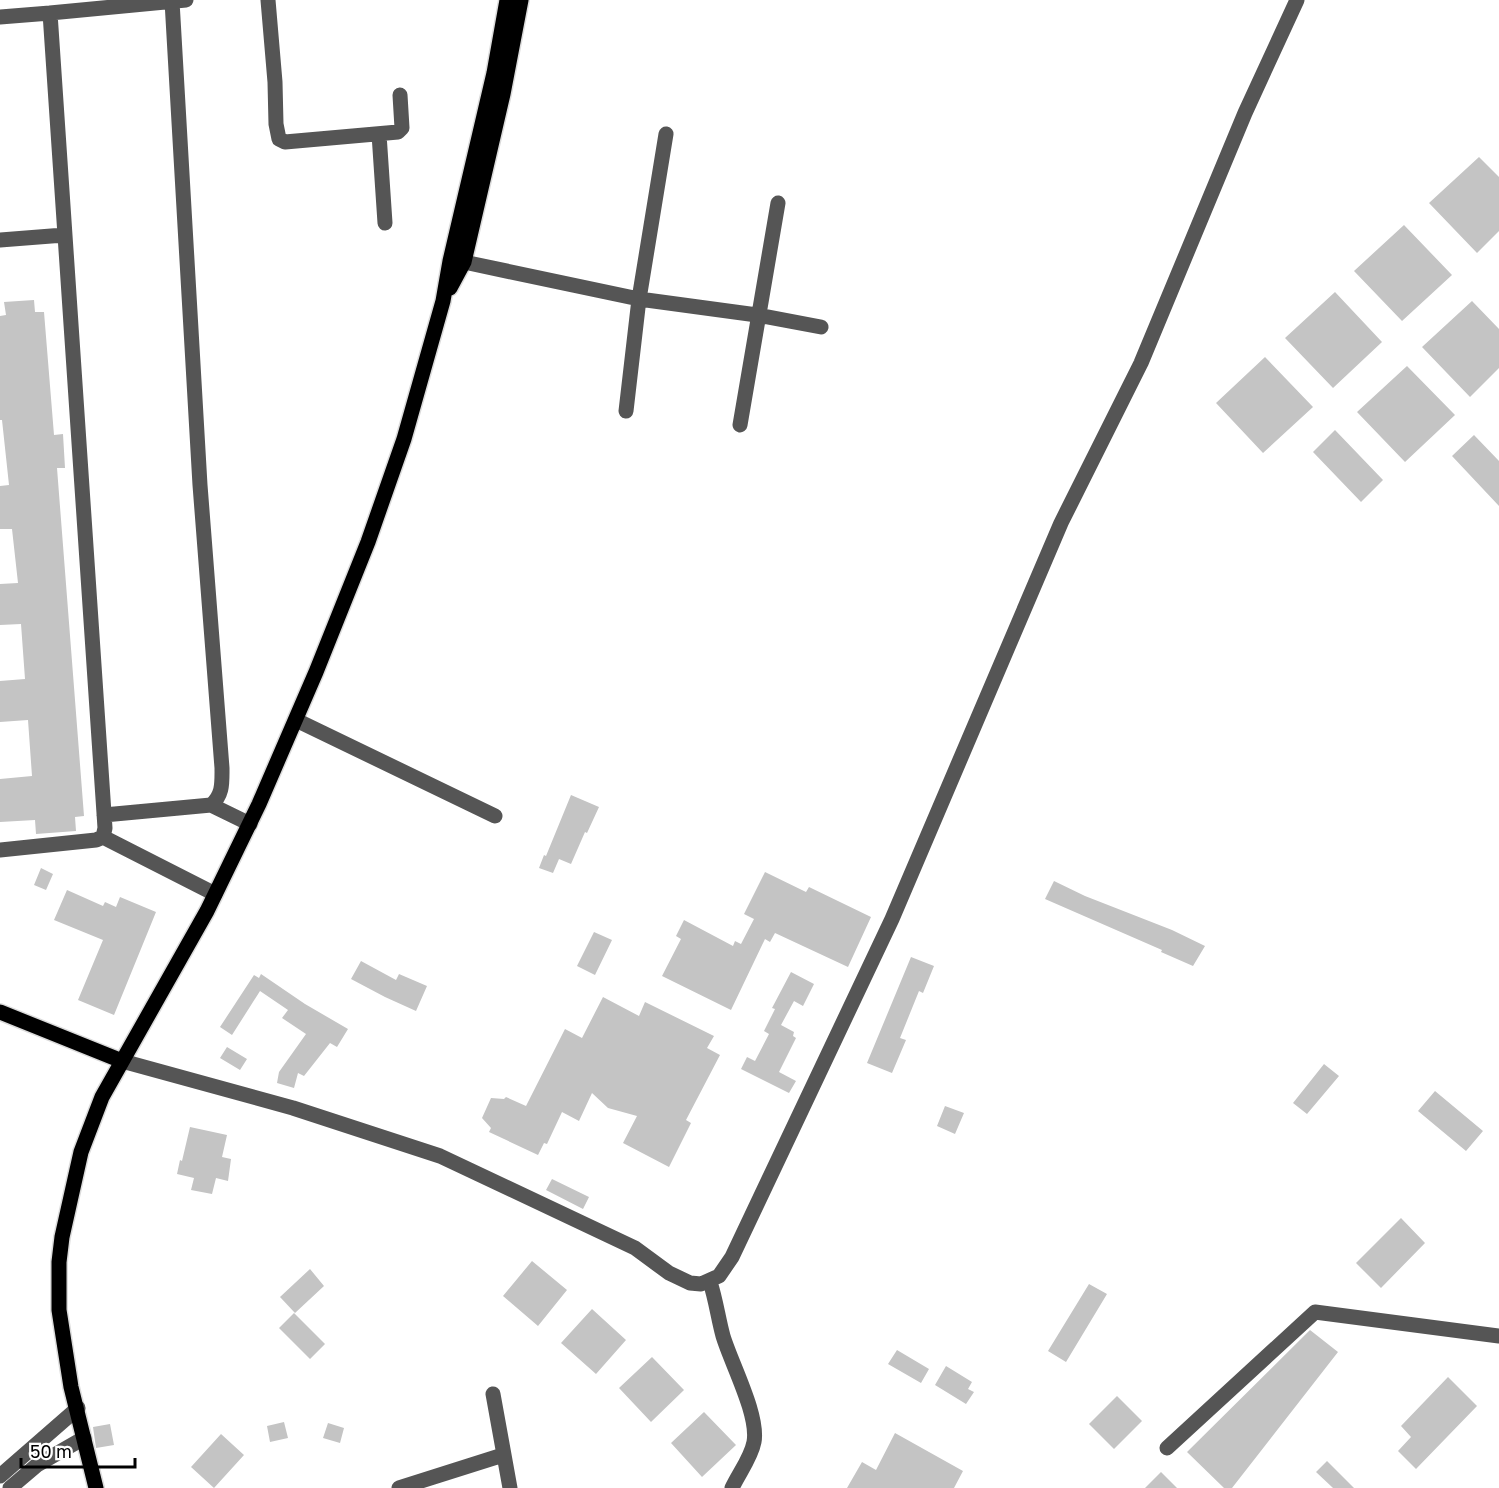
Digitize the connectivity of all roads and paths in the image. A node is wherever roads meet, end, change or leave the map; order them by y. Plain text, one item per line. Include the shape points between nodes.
1 (268, 0) edge
2 (507, 0) edge
3 (521, 0) edge
4 (1297, 0) edge
5 (179, 1) edge
6 (50, 13) junction
7 (0, 17) edge
8 (400, 95) dead end
9 (379, 134) junction
10 (666, 134) dead end
11 (778, 203) dead end
12 (385, 223) dead end
13 (64, 235) junction
14 (0, 240) edge
15 (457, 261) junction
16 (639, 298) junction
17 (757, 315) junction
18 (821, 327) dead end
19 (626, 411) dead end
20 (740, 425) dead end
21 (296, 720) junction
22 (211, 805) junction
23 (104, 815) junction
24 (495, 816) dead end
25 (244, 821) junction
26 (103, 837) junction
27 (0, 850) edge
28 (211, 892) junction
29 (0, 1012) edge
30 (122, 1061) junction
31 (710, 1282) junction
32 (1499, 1336) edge
33 (493, 1394) dead end
34 (78, 1408) junction
35 (84, 1438) junction
36 (1167, 1448) dead end
37 (503, 1455) junction
38 (0, 1476) edge
39 (10, 1488) edge
40 (96, 1488) edge
41 (399, 1488) edge
42 (510, 1488) edge
43 (732, 1488) edge

1 - 9 street via 279,139 285,142
2 - 15 main road
3 - 15 main road via 503,94
4 - 31 street via 1245,113 1141,363 1061,523 892,919 732,1257
5 - 6 street
5 - 22 street via 201,485 222,768 222,788
6 - 7 street
6 - 13 street
8 - 9 street via 402,128
9 - 12 street
10 - 16 street
11 - 17 street
13 - 14 street
13 - 23 street
15 - 16 street
15 - 21 main road via 371,533
16 - 17 street
16 - 19 street
17 - 18 street
17 - 20 street
21 - 24 street
21 - 25 main road
22 - 23 street
22 - 25 street
23 - 26 street
25 - 28 main road
26 - 27 street
26 - 28 street
28 - 30 main road
29 - 30 main road
30 - 31 street via 293,1108 433,1153 635,1248 680,1279
30 - 34 main road via 102,1097 81,1152 61,1246 59,1310
31 - 43 street via 754,1430 751,1451
32 - 36 street via 1315,1312
33 - 37 street
34 - 35 main road
34 - 38 street
35 - 39 street via 38,1465
35 - 40 main road
37 - 41 street
37 - 42 street

